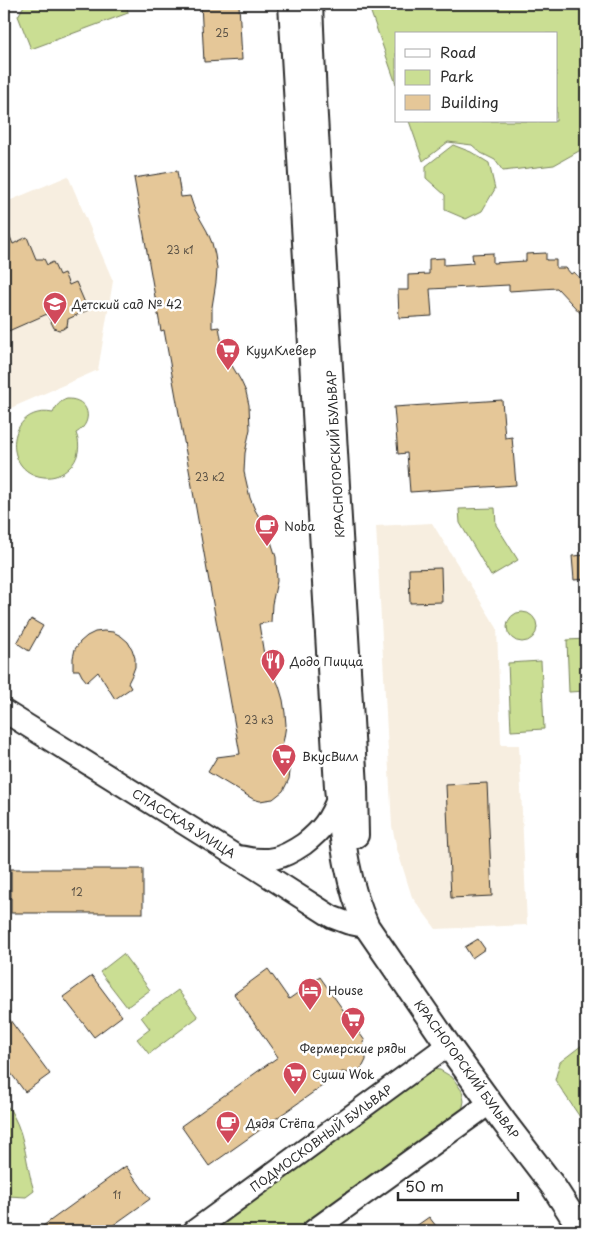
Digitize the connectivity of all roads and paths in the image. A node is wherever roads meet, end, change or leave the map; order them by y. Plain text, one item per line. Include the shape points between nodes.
1 (291, 4) edge
2 (310, 4) edge
3 (4, 711) edge
4 (338, 798) junction
5 (237, 856) junction
6 (357, 904) junction
7 (367, 927) junction
8 (448, 1045) junction
9 (490, 1103) junction
10 (194, 1231) edge
11 (313, 1231) edge
12 (582, 1231) edge

1 - 4 main road, КРАСНОГОРСКИЙ БУЛЬВАР
2 - 6 main road, КРАСНОГОРСКИЙ БУЛЬВАР via 355,779
3 - 5 street, СПАССКАЯ УЛИЦА
4 - 5 street via 324,826 290,854 270,860
4 - 6 main road, КРАСНОГОРСКИЙ БУЛЬВАР via 344,854
5 - 7 street, СПАССКАЯ УЛИЦА via 332,917
6 - 7 main road, КРАСНОГОРСКИЙ БУЛЬВАР
7 - 8 main road, КРАСНОГОРСКИЙ БУЛЬВАР
8 - 9 main road, КРАСНОГОРСКИЙ БУЛЬВАР
8 - 10 street, ПОДМОСКОВНЫЙ БУЛЬВАР
9 - 11 street
9 - 12 main road, КРАСНОГОРСКИЙ БУЛЬВАР via 553,1186

